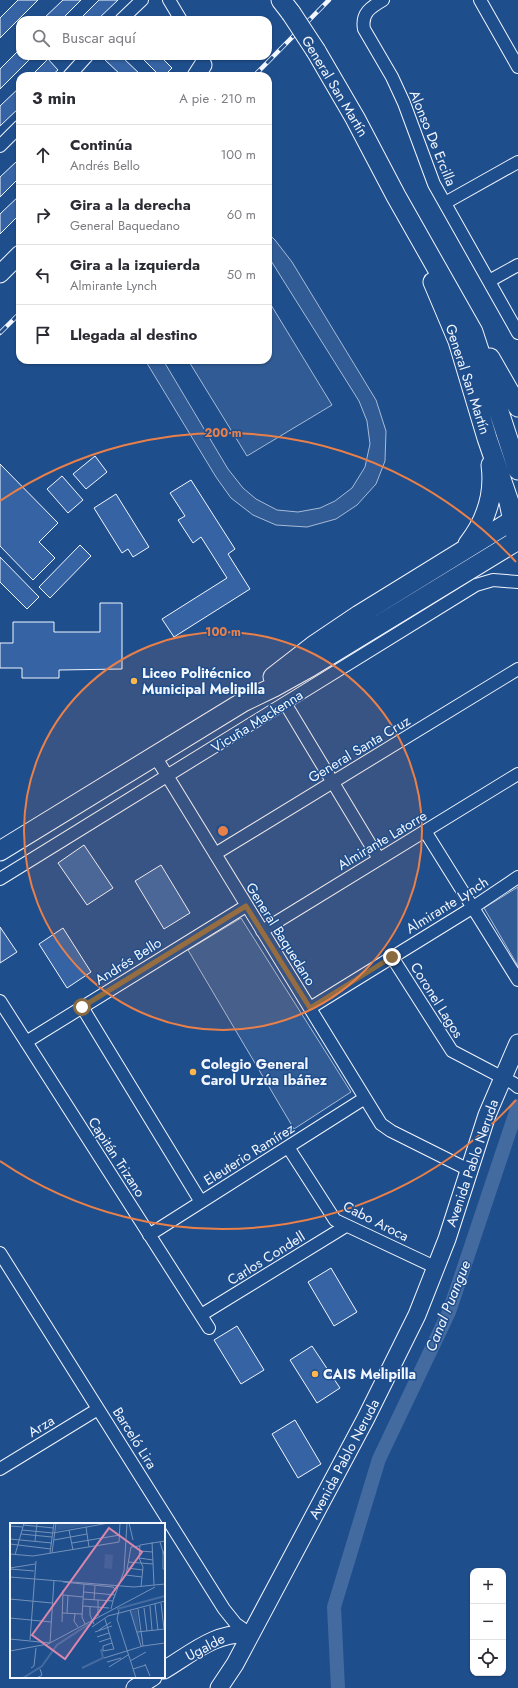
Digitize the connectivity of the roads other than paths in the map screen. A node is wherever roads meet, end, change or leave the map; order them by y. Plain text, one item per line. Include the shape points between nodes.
1 (142, 0) edge
2 (169, 0) edge
3 (383, 0) edge
4 (483, 1) edge
5 (286, 7) edge
6 (126, 16) edge
7 (179, 16) edge
8 (83, 60) edge
9 (518, 67) edge
10 (73, 72) edge
11 (16, 130) edge
12 (0, 146) edge
13 (518, 162) edge
14 (396, 196) junction
15 (445, 203) junction
16 (16, 258) edge
17 (518, 265) edge
18 (0, 274) edge
19 (489, 281) junction
20 (473, 332) junction
21 (518, 334) edge
22 (518, 407) edge
23 (487, 438) junction
24 (518, 470) edge
25 (515, 519) edge
26 (518, 541) edge
27 (460, 552) junction
28 (518, 582) edge
29 (518, 669) edge
30 (243, 702) junction
31 (285, 703) junction
32 (155, 756) junction
33 (518, 774) edge
34 (167, 776) junction
35 (333, 782) junction
36 (425, 831) junction
37 (0, 851) edge
38 (215, 854) junction
39 (379, 859) junction
40 (518, 877) edge
41 (0, 879) edge
42 (246, 906) junction
43 (472, 908) junction
44 (262, 931) junction
45 (392, 957) junction
46 (518, 980) edge
47 (0, 1001) edge
48 (82, 1007) junction
49 (310, 1008) junction
50 (26, 1042) junction
51 (518, 1043) edge
52 (511, 1082) edge
53 (365, 1098) junction
54 (288, 1147) junction
55 (469, 1170) junction
56 (201, 1202) junction
57 (346, 1226) junction
58 (149, 1235) junction
59 (0, 1253) edge
60 (437, 1268) junction
61 (201, 1315) junction
62 (209, 1328) dead end
63 (98, 1408) junction
64 (0, 1469) edge
65 (250, 1634) junction
66 (165, 1669) edge
67 (151, 1678) edge
68 (135, 1688) edge
69 (219, 1688) edge

1 - 6 street
2 - 7 street
3 - 15 street, Alonso De Ercilla via 372,6 365,14 364,29 392,77 404,103 426,167
4 - 9 street
5 - 14 main road, General San Martín, bridge via 316,51 355,118
8 - 10 street
11 - 12 street
13 - 15 street
14 - 20 main road, General San Martín
14 - 23 main road, General San Martín via 458,341
15 - 19 street, Alonso De Ercilla
16 - 18 main road
17 - 19 street
19 - 21 street, Alonso De Ercilla
20 - 22 main road
20 - 24 main road, General San Martín
23 - 25 main road, General San Martín
23 - 27 main road via 492,470 490,502 481,525
25 - 26 main road, General San Martín
25 - 27 main road, Vicuña Mackenna
26 - 30 main road, Vicuña Mackenna via 310,667
27 - 30 main road, Vicuña Mackenna via 313,646
28 - 31 street, Vicuña Mackenna via 493,580 476,585
29 - 35 street, General Santa Cruz
30 - 32 main road, Vicuña Mackenna
31 - 34 street, Vicuña Mackenna
31 - 35 street
32 - 34 street, General Baquedano
32 - 37 main road, Vicuña Mackenna
33 - 36 street, Almirante Latorre
34 - 38 street, General Baquedano
34 - 41 street, Vicuña Mackenna
35 - 38 street, General Santa Cruz
35 - 39 street
36 - 39 street, Almirante Latorre
36 - 43 street
38 - 42 street, General Baquedano
39 - 44 street, Almirante Latorre
40 - 43 street, Almirante Lynch
42 - 44 street, General Baquedano
42 - 48 street, Andrés Bello
43 - 45 street, Almirante Lynch
43 - 46 street
44 - 49 street, General Baquedano
45 - 49 street, Almirante Lynch
45 - 52 street, Coronel Lagos via 449,1048 458,1056
47 - 50 street, Capitán Trizano
48 - 50 street, Andrés Bello
48 - 56 street
49 - 53 street, General Baquedano
50 - 58 street, Capitán Trizano
51 - 52 main road, Avenida Pablo Neruda
52 - 55 main road, Avenida Pablo Neruda via 487,1115
53 - 54 street, Eleuterio Ramírez
53 - 55 street, General Baquedano via 387,1129
54 - 56 street, Eleuterio Ramírez
54 - 57 street, Cabo Aroca via 335,1220
55 - 60 main road, Avenida Pablo Neruda
56 - 58 street, Eleuterio Ramírez
57 - 60 street, Cabo Aroca
57 - 61 street, Carlos Condell
58 - 61 street, Capitán Trizano
59 - 63 street, Barceló Lira
60 - 65 main road, Avenida Pablo Neruda via 390,1373
61 - 62 street, Capitán Trizano
63 - 64 street, Arza
63 - 65 street, Barceló Lira via 224,1609 236,1624
65 - 66 main road, Ugalde via 232,1634 212,1640
65 - 69 main road, Avenida Pablo Neruda
67 - 68 main road

